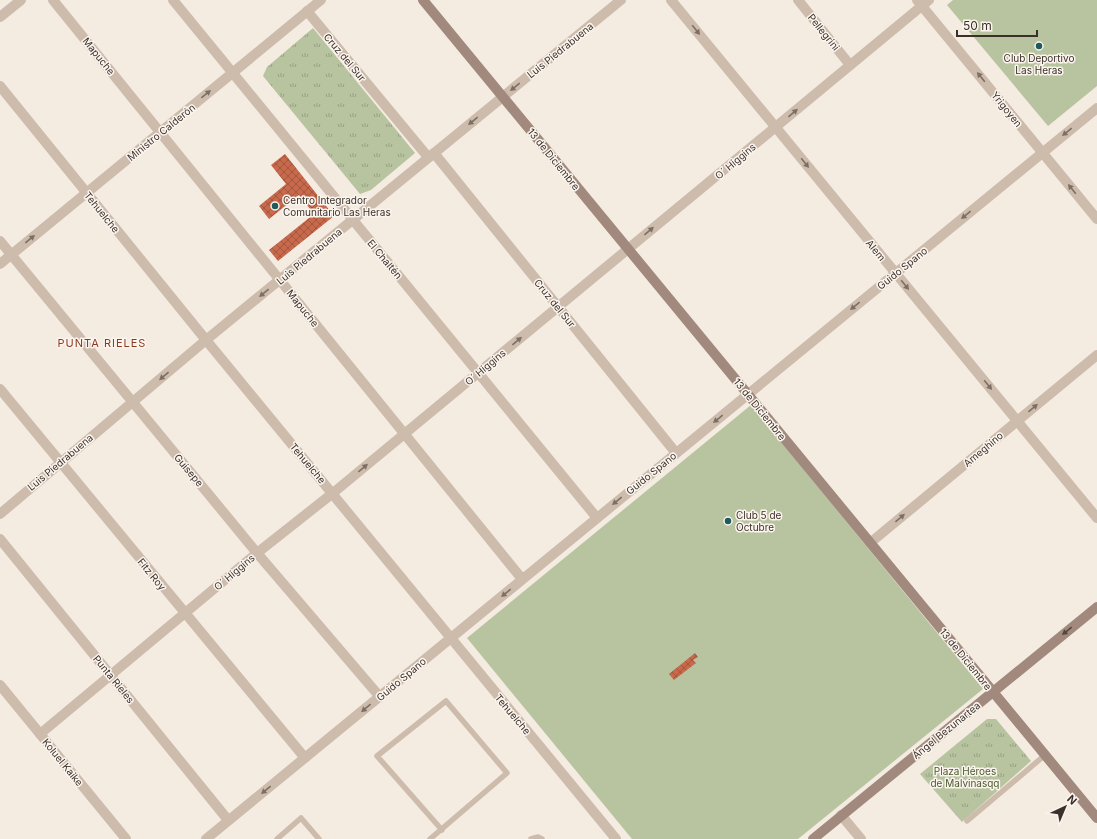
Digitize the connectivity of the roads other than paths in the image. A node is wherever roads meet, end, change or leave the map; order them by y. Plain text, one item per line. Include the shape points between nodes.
1 (21, 0) edge
2 (53, 0) edge
3 (173, 0) edge
4 (321, 0) edge
5 (423, 0) edge
6 (621, 0) edge
7 (671, 0) edge
8 (798, 0) edge
9 (923, 2) edge
10 (307, 12) junction
11 (0, 17) edge
12 (850, 65) junction
13 (233, 73) junction
14 (0, 86) edge
15 (503, 96) junction
16 (1097, 108) edge
17 (775, 127) junction
18 (161, 132) junction
19 (1042, 152) junction
20 (431, 155) junction
21 (86, 193) junction
22 (1097, 219) edge
23 (353, 220) junction
24 (0, 241) edge
25 (628, 248) junction
26 (11, 254) junction
27 (0, 264) edge
28 (895, 273) junction
29 (280, 280) junction
30 (558, 306) junction
31 (206, 340) junction
32 (1097, 355) edge
33 (479, 372) junction
34 (0, 390) edge
35 (748, 394) junction
36 (132, 402) junction
37 (1017, 421) junction
38 (404, 434) junction
39 (676, 453) junction
40 (60, 462) junction
41 (333, 493) junction
42 (0, 514) edge
43 (597, 518) junction
44 (1097, 518) edge
45 (0, 539) edge
46 (870, 542) junction
47 (257, 553) junction
48 (522, 579) junction
49 (1097, 606) edge
50 (184, 613) junction
51 (450, 638) junction
52 (111, 675) junction
53 (0, 685) edge
54 (993, 692) junction
55 (380, 697) junction
56 (40, 734) junction
57 (1045, 755) junction
58 (305, 758) junction
59 (842, 815) junction
60 (1097, 818) edge
61 (228, 820) junction
62 (967, 821) dead end
63 (442, 830) junction
64 (126, 839) edge
65 (206, 839) edge
66 (277, 839) edge
67 (319, 839) edge
68 (430, 839) edge
69 (531, 839) edge
70 (542, 839) edge
71 (616, 839) edge
72 (813, 839) edge
73 (861, 839) edge

1 - 11 street
2 - 18 street, Mapuche
3 - 13 street, El Chaltén
4 - 10 street, Ministro Calderón
5 - 15 street, 13 de Diciembre
6 -> 15 street, Luis Piedrabuena
7 -> 17 street, Alem
8 - 12 street, Pellegrini
9 - 12 street, O´ Higgins
19 -> 9 street, Yrigoyen
10 - 13 street, Ministro Calderón
10 - 20 street, Cruz del Sur
17 -> 12 street, O´ Higgins
18 -> 13 street, Ministro Calderón
13 - 23 street, El Chaltén
14 - 21 street, Tehuelche
15 -> 20 street, Luis Piedrabuena
15 - 25 street, 13 de Diciembre
16 -> 19 street, Guido Spano
25 -> 17 street, O´ Higgins
17 -> 28 street, Alem
18 - 21 street, Ministro Calderón
18 - 29 street, Mapuche
22 -> 19 street, Yrigoyen
19 -> 28 street, Guido Spano
20 - 23 street, Luis Piedrabuena
20 - 30 street, Cruz del Sur
26 -> 21 street, Ministro Calderón
21 - 31 street, Tehuelche
23 - 29 street, Luis Piedrabuena
23 - 33 street, El Chaltén
24 - 26 street, Guisepe
25 - 30 street, O´ Higgins
25 - 35 street, 13 de Diciembre
26 - 27 street, Ministro Calderón
26 - 36 street, Guisepe
28 -> 35 street, Guido Spano
28 -> 37 street, Alem
29 -> 31 street, Luis Piedrabuena
29 - 38 street, Mapuche
33 -> 30 street, O´ Higgins
30 - 39 street, Cruz del Sur
31 -> 36 street, Luis Piedrabuena
31 - 41 street, Tehuelche
37 -> 32 street, Ameghino
33 - 38 street, O´ Higgins
33 - 43 street, El Chaltén
34 - 40 street, Fitz Roy
35 -> 39 street, Guido Spano
35 - 46 street, 13 de Diciembre
36 - 40 street, Luis Piedrabuena
36 - 47 street, Guisepe
37 - 44 street, Alem
46 -> 37 street, Ameghino
41 -> 38 street, O´ Higgins
38 - 48 street, Mapuche
39 -> 43 street, Guido Spano
40 - 42 street, Luis Piedrabuena
40 - 50 street, Fitz Roy
41 - 47 street, O´ Higgins
41 - 51 street, Tehuelche
43 - 48 street, Guido Spano
45 - 52 street, Punta Rieles
46 - 54 street, 13 de Diciembre
47 - 50 street, O´ Higgins
47 - 55 street, Guisepe
48 -> 51 street, Guido Spano
49 -> 54 street, Ángel Bezunartea
50 - 52 street, O´ Higgins
50 - 58 street, Fitz Roy
51 - 55 street, Guido Spano
51 - 71 street, Tehuelche
52 - 56 street, O´ Higgins
52 - 61 street, Punta Rieles
53 - 56 street, Koluel Kaike
54 - 57 street, 13 de Diciembre
54 - 59 street, Ángel Bezunartea
55 -> 58 street, Guido Spano
56 - 64 street, Koluel Kaike
57 - 60 street, 13 de Diciembre
57 - 62 lane
58 -> 61 street, Guido Spano
59 - 72 street, Ángel Bezunartea
59 - 73 street
61 - 65 street, Guido Spano
63 - 63 lane via 377,756 446,701 507,774
63 - 68 lane
66 - 67 lane via 301,818
69 - 70 lane

